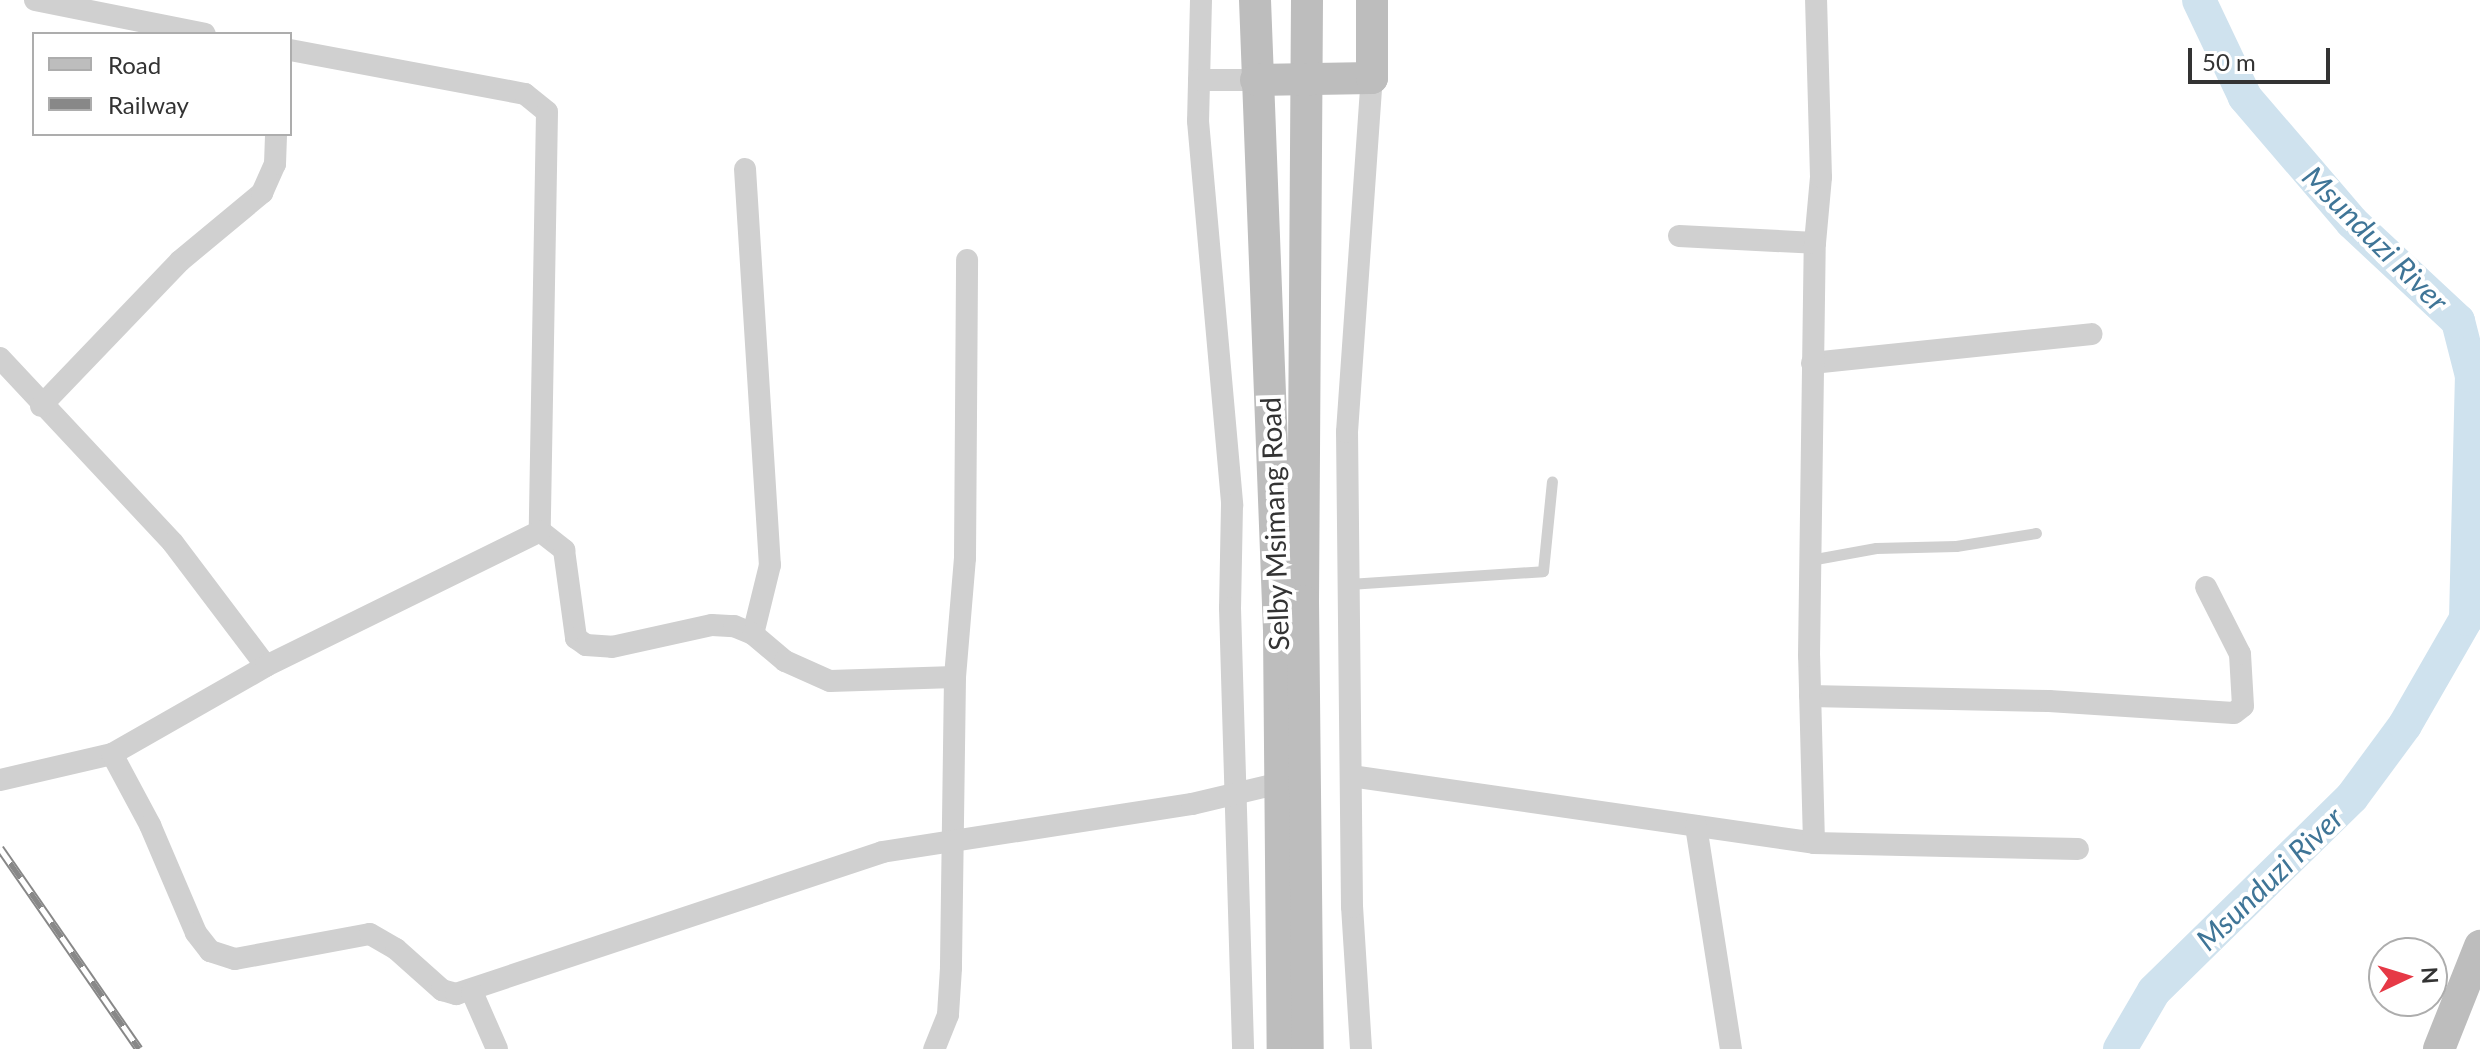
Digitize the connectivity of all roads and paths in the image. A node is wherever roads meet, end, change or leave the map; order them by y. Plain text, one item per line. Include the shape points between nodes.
1 (35, 0) edge
2 (1201, 0) edge
3 (1255, 0) edge
4 (1307, 0) edge
5 (1372, 0) edge
6 (1816, 0) edge
7 (195, 32) edge
8 (292, 54) edge
9 (1372, 78) junction
10 (1199, 80) junction
11 (1256, 80) junction
12 (1310, 80) junction
13 (276, 136) edge
14 (745, 169) dead end
15 (1679, 236) dead end
16 (1815, 243) junction
17 (967, 260) dead end
18 (2091, 334) dead end
19 (0, 358) edge
20 (1812, 363) junction
21 (41, 406) junction
22 (1552, 481) dead end
23 (540, 531) junction
24 (2036, 533) dead end
25 (1810, 560) junction
26 (1349, 584) junction
27 (2206, 587) dead end
28 (753, 634) junction
29 (266, 666) junction
30 (955, 677) junction
31 (1810, 696) junction
32 (112, 754) junction
33 (1351, 776) junction
34 (0, 780) edge
35 (1280, 783) junction
36 (1237, 795) junction
37 (1696, 826) junction
38 (955, 838) junction
39 (1814, 843) junction
40 (2078, 849) dead end
41 (2480, 946) edge
42 (472, 992) junction
43 (497, 1049) edge
44 (934, 1049) edge
45 (1243, 1049) edge
46 (1283, 1049) edge
47 (1308, 1049) edge
48 (1361, 1049) edge
49 (1731, 1049) edge
50 (2439, 1049) edge

1 - 7 street
2 - 10 street
3 - 11 main road, Selby Msimang Road
4 - 12 main road, Selby Msimang Road
5 - 9 main road
6 - 16 street via 1821,177
8 - 23 street via 525,94 547,112
9 - 12 main road
9 - 26 street via 1347,432
10 - 11 street
10 - 36 street via 1199,134 1232,505
11 - 12 main road
11 - 35 main road, Selby Msimang Road via 1279,630
12 - 47 main road, Selby Msimang Road via 1303,601
13 - 21 street via 275,164 262,193 180,261
14 - 28 street via 770,565
15 - 16 street
16 - 20 street
17 - 30 street via 965,558
18 - 20 street
19 - 21 street
20 - 25 street
21 - 29 street via 173,543
22 - 26 lane via 1543,571
23 - 28 street via 558,541 567,559 580,642 612,647 712,625
23 - 29 street
24 - 25 lane via 1956,546 1876,548
25 - 31 street
26 - 33 street
27 - 31 street via 2240,654 2243,706 2234,713 2049,701
28 - 30 street via 785,661 830,681
29 - 32 street
30 - 38 street
31 - 39 street
32 - 34 street
32 - 42 street via 150,825 196,933 210,951 235,959 370,934 396,949 442,990
33 - 37 street
33 - 48 street
35 - 36 street
35 - 46 main road, Selby Msimang Road
36 - 38 street
36 - 45 street
37 - 39 street
37 - 49 street
38 - 42 street via 840,864
38 - 44 street via 948,1015
39 - 40 street
41 - 50 main road
42 - 43 street

